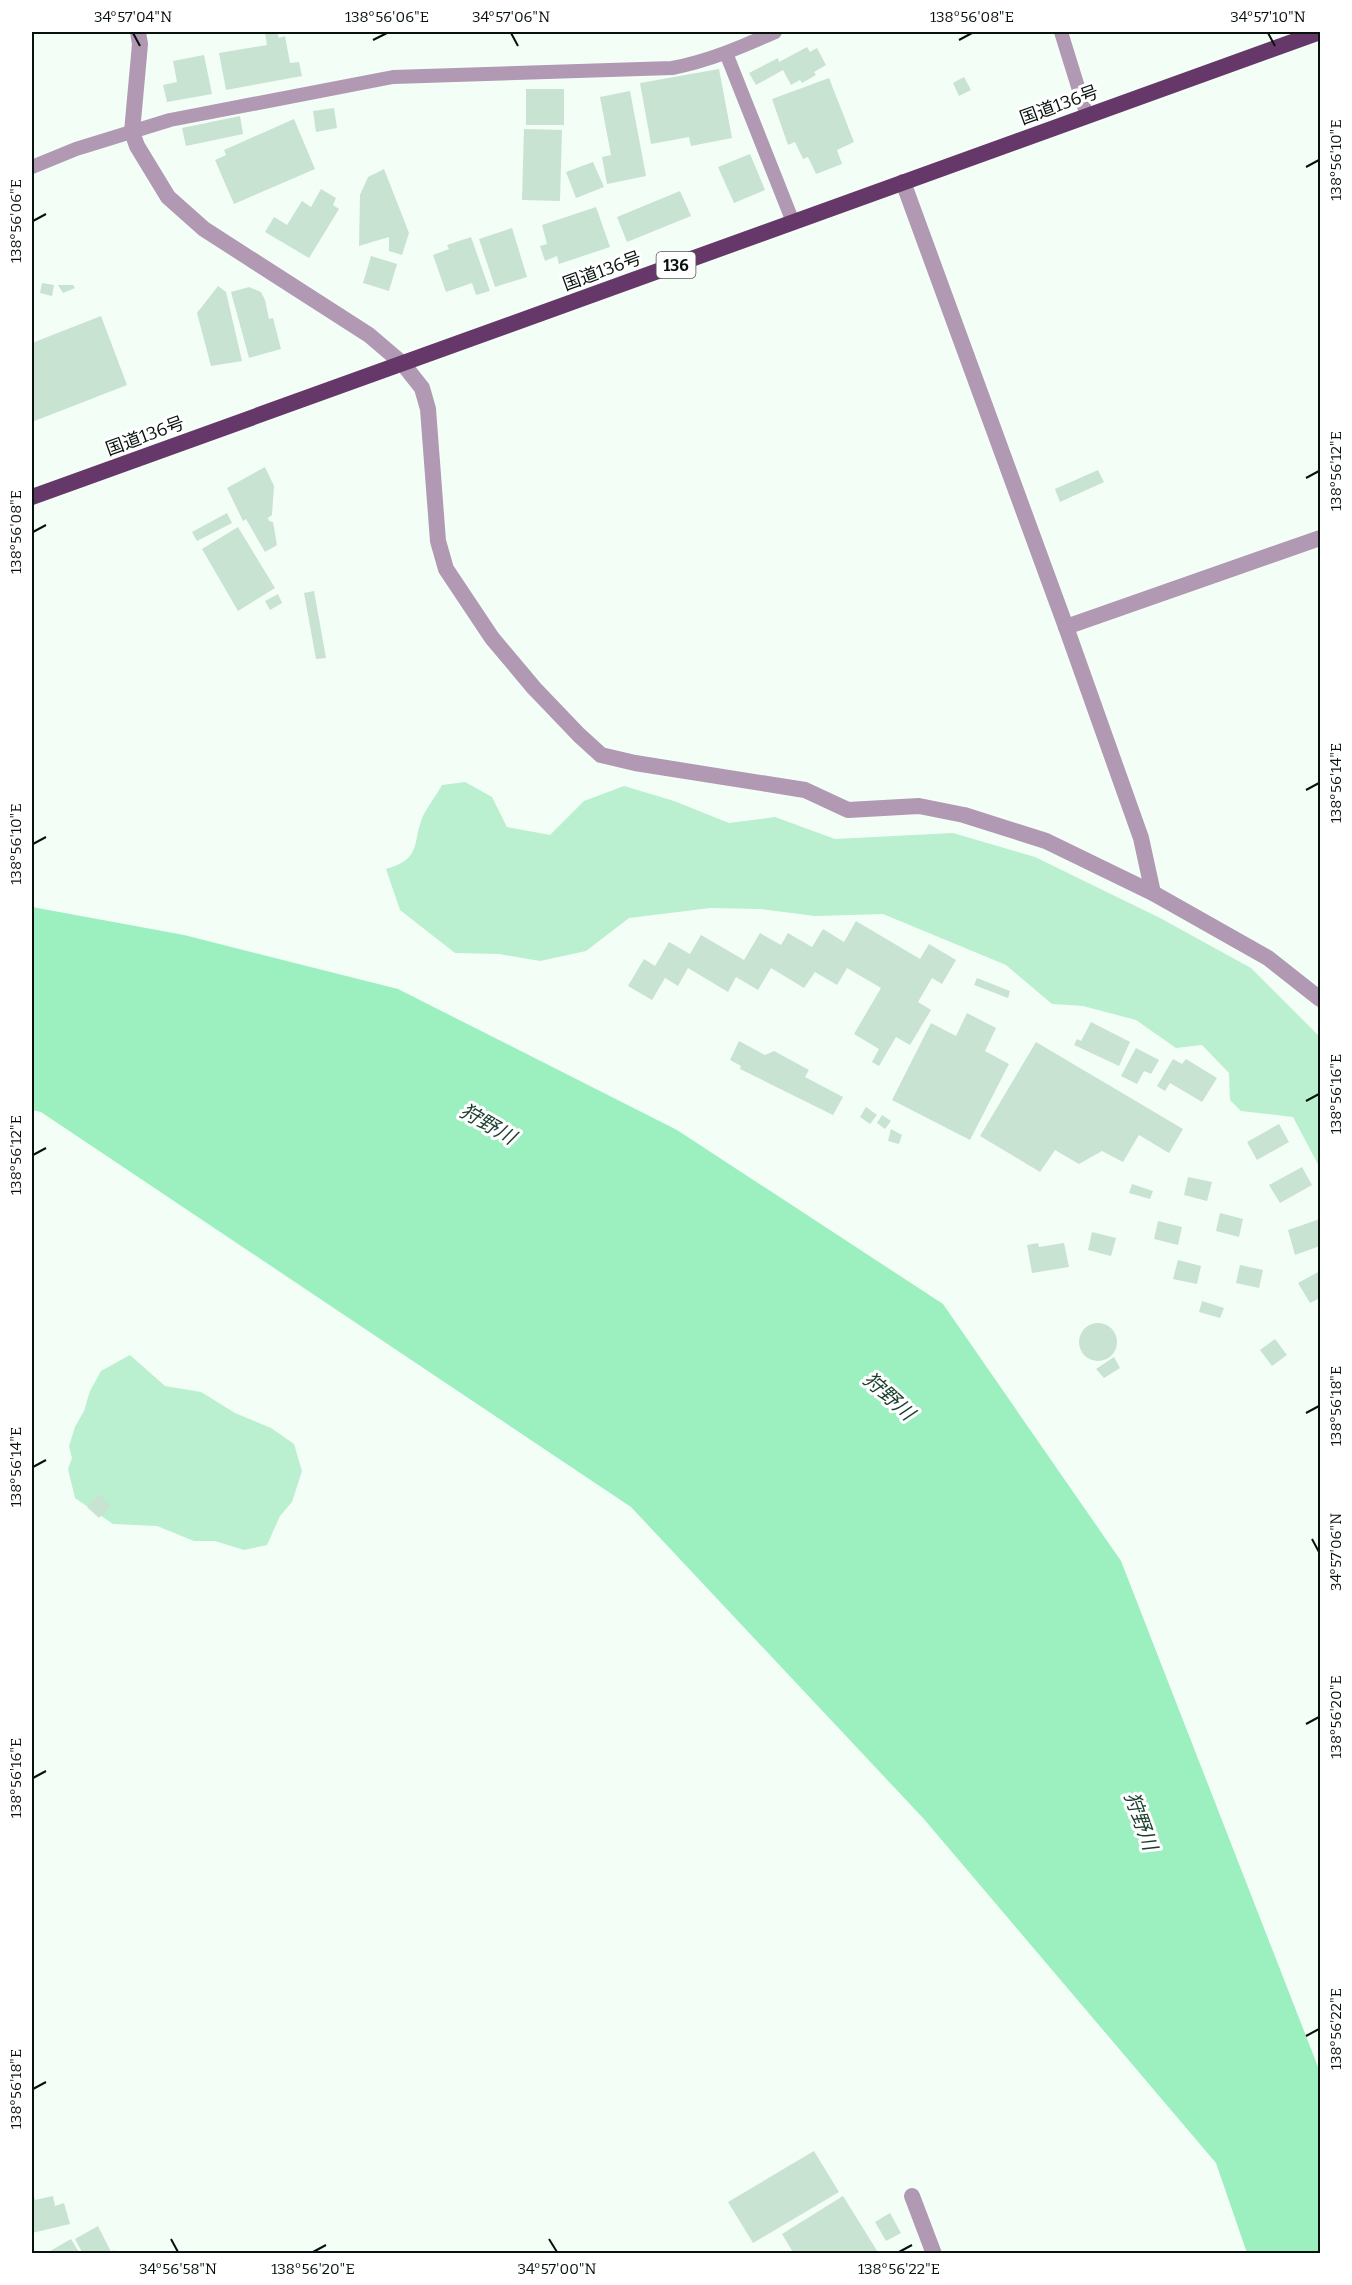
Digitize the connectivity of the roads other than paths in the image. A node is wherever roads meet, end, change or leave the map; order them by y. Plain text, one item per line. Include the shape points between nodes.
1 (138, 32) edge
2 (775, 32) edge
3 (1061, 32) edge
4 (1320, 32) edge
5 (726, 53) junction
6 (1087, 116) junction
7 (132, 132) junction
8 (32, 167) edge
9 (903, 182) junction
10 (793, 222) junction
11 (403, 364) junction
12 (32, 497) edge
13 (1320, 538) edge
14 (1066, 627) junction
15 (1153, 894) junction
16 (1320, 999) edge
17 (912, 2196) dead end
18 (934, 2253) edge

1 - 7 street
2 - 5 lane
3 - 6 lane
4 - 6 highway, 国道136号 / 136
5 - 7 lane via 672,68 393,77 170,120
5 - 10 lane
6 - 9 highway, 国道136号 / 136
7 - 8 lane
7 - 11 street via 168,196 204,229 369,335
9 - 10 highway, 国道136号 / 136
9 - 14 street
10 - 11 highway, 国道136号 / 136
11 - 12 highway, 国道136号 / 136
11 - 15 street via 422,388 428,409 438,541 446,570 506,655 601,755 805,790 848,810 919,806 964,815 1046,842
13 - 14 street
14 - 15 street via 1141,838
15 - 16 street via 1268,958
17 - 18 street

